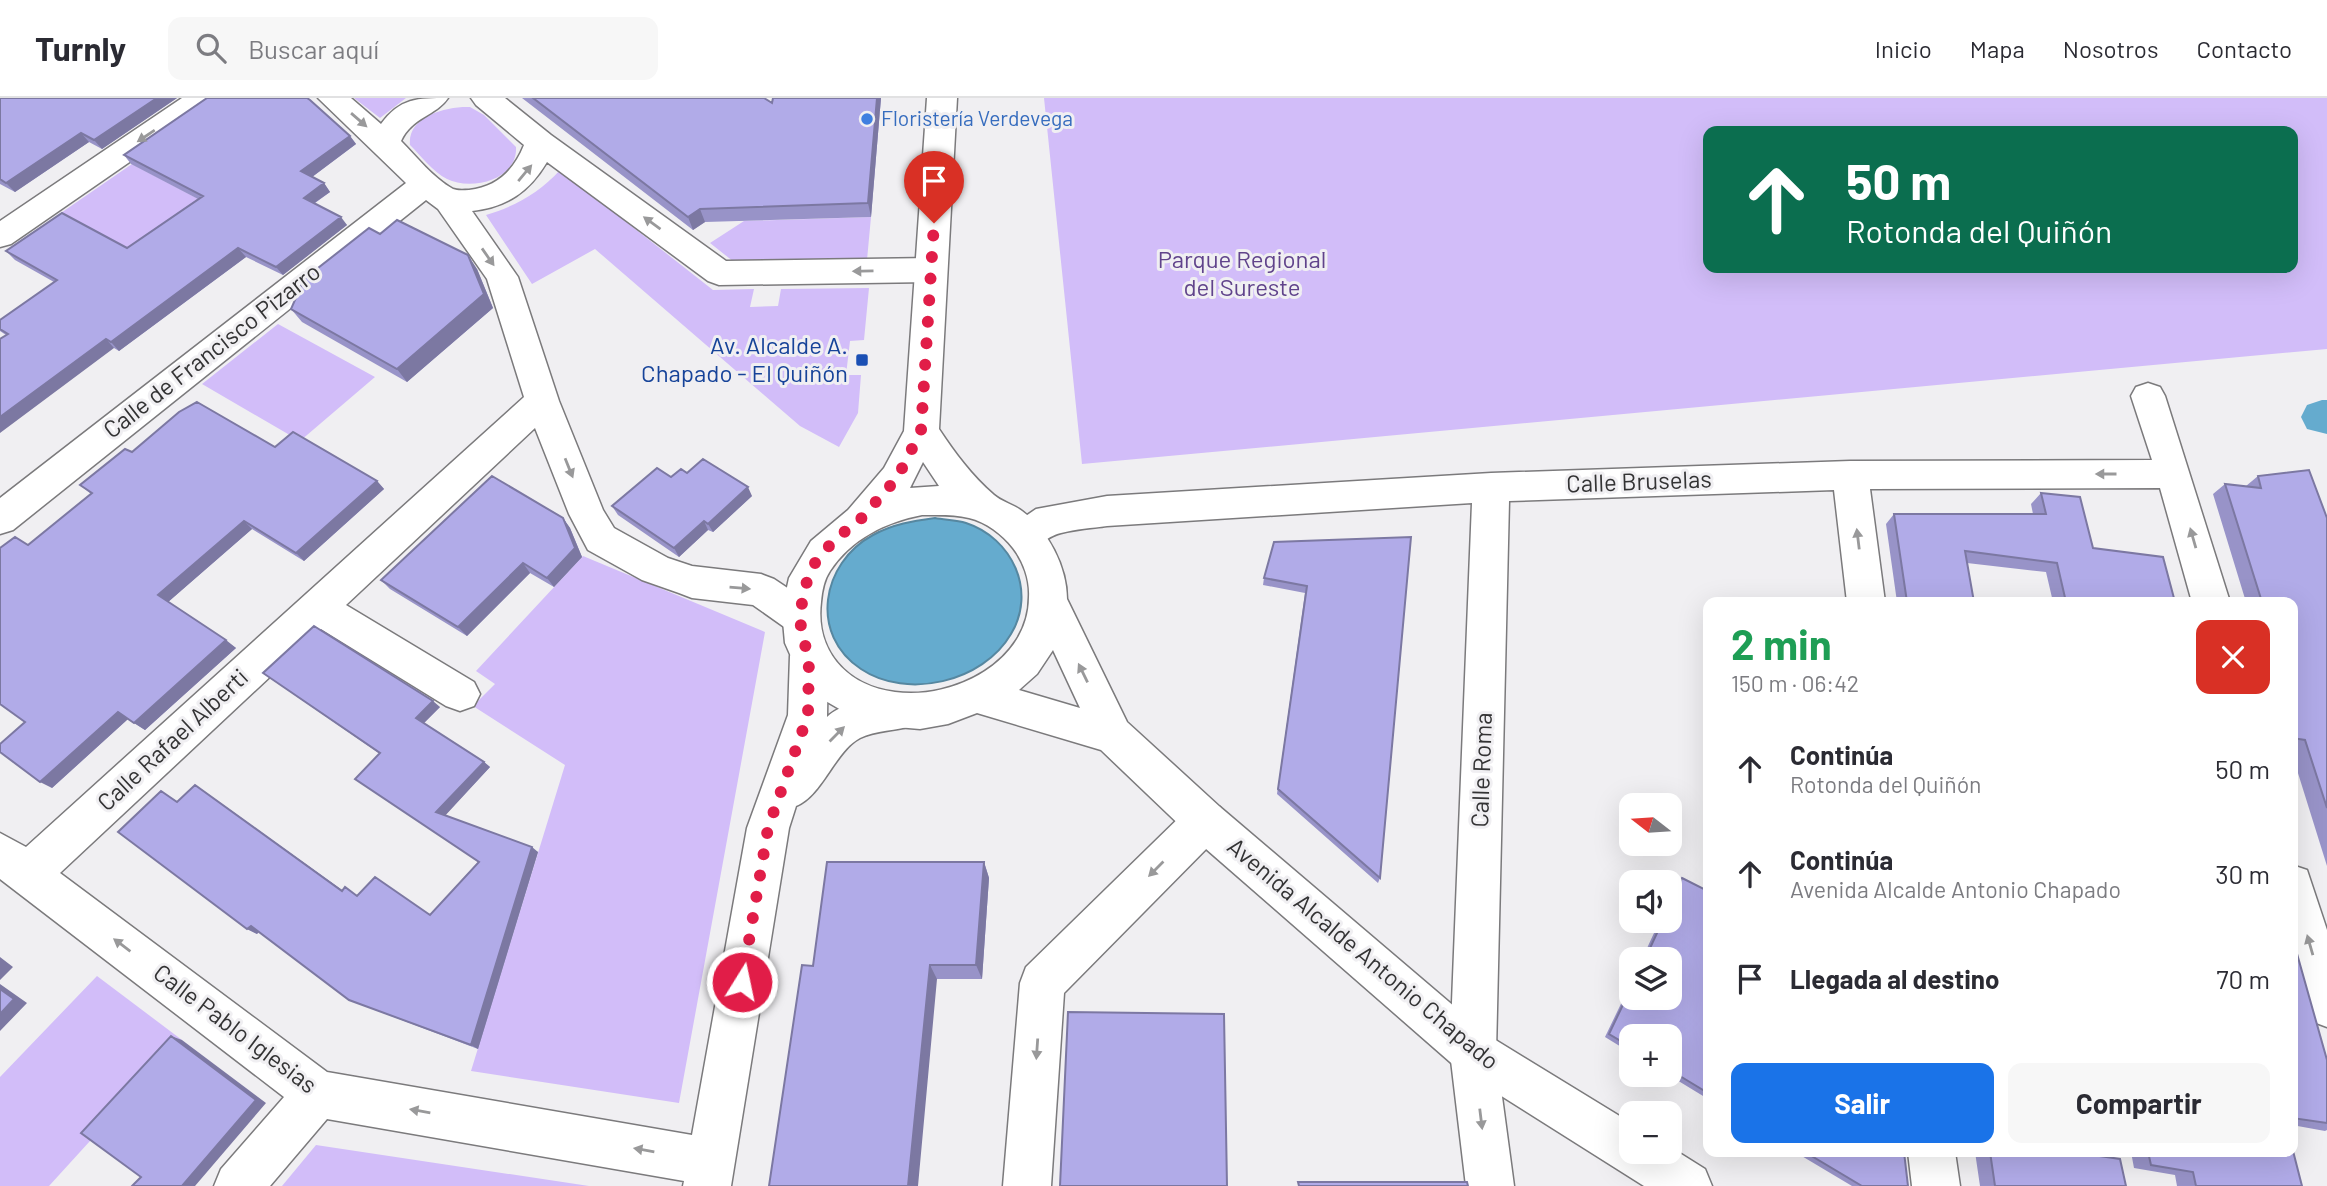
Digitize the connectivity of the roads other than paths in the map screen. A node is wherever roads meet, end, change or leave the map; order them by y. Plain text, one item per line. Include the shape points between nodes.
1 (202, 98) edge
2 (333, 98) edge
3 (433, 98) edge
4 (942, 98) edge
5 (497, 100) edge
6 (540, 142) junction
7 (385, 143) junction
8 (437, 192) junction
9 (0, 236) edge
10 (931, 270) junction
11 (2148, 396) dead end
12 (542, 401) junction
13 (921, 431) junction
14 (2174, 474) junction
15 (1850, 475) junction
16 (1491, 487) junction
17 (984, 508) junction
18 (0, 519) edge
19 (859, 521) junction
20 (1027, 535) junction
21 (1865, 597) edge
22 (2210, 597) edge
23 (1050, 603) junction
24 (317, 607) junction
25 (800, 617) junction
26 (809, 656) junction
27 (460, 694) dead end
28 (980, 697) junction
29 (900, 712) junction
30 (1113, 735) junction
31 (1205, 821) junction
32 (768, 828) junction
33 (14, 864) edge
34 (2298, 906) edge
35 (2327, 1005) edge
36 (1473, 1052) junction
37 (318, 1094) junction
38 (1619, 1143) edge
39 (1933, 1157) edge
40 (1653, 1164) edge
41 (709, 1174) edge
42 (238, 1186) edge
43 (1027, 1186) edge
44 (1490, 1186) edge
45 (1688, 1186) edge
46 (1936, 1186) edge

1 -> 9 street
2 -> 7 street
3 - 7 street via 394,123
4 - 10 street
5 - 6 street
8 -> 6 street via 479,199 502,192 532,167
10 -> 6 street via 719,273
7 - 8 street
8 -> 12 street via 502,277
8 - 18 street, Calle de Francisco Pizarro
10 - 13 street
11 - 14 street
12 - 24 street, Calle Rafael Alberti
12 -> 25 street via 601,539 655,569 692,582 761,590
13 - 17 street via 953,478
13 - 19 street via 897,478
14 -> 15 street, Calle Bruselas
22 -> 14 street
15 - 16 street, Calle Bruselas
21 -> 15 street
16 - 20 street, Calle Bruselas via 1107,511 1049,520
16 - 36 street, Calle Roma
17 - 19 street via 954,500 922,500 889,507
17 - 20 street
19 - 25 street via 835,539 815,563 804,589
20 - 23 street via 1047,571
23 - 28 street via 1040,640 1016,672
30 -> 23 street, Avenida Alcalde Antonio Chapado
24 - 27 street
24 - 33 street, Calle Rafael Alberti
25 - 26 street
26 - 29 street via 830,683 861,702
26 - 32 street via 808,715
28 - 29 street via 941,710
28 - 30 street, Avenida Alcalde Antonio Chapado
32 -> 29 street via 814,758 848,723
30 - 31 street, Avenida Alcalde Antonio Chapado
31 - 36 street, Avenida Alcalde Antonio Chapado
31 -> 43 street via 1042,983
32 - 41 street
37 -> 33 street, Calle Pablo Iglesias
35 -> 34 street
36 - 38 street, Avenida Alcalde Antonio Chapado
36 -> 44 street, Calle Roma
41 -> 37 street, Calle Pablo Iglesias
37 - 42 street
39 - 46 street
40 - 45 street, Avenida Alcalde Antonio Chapado

